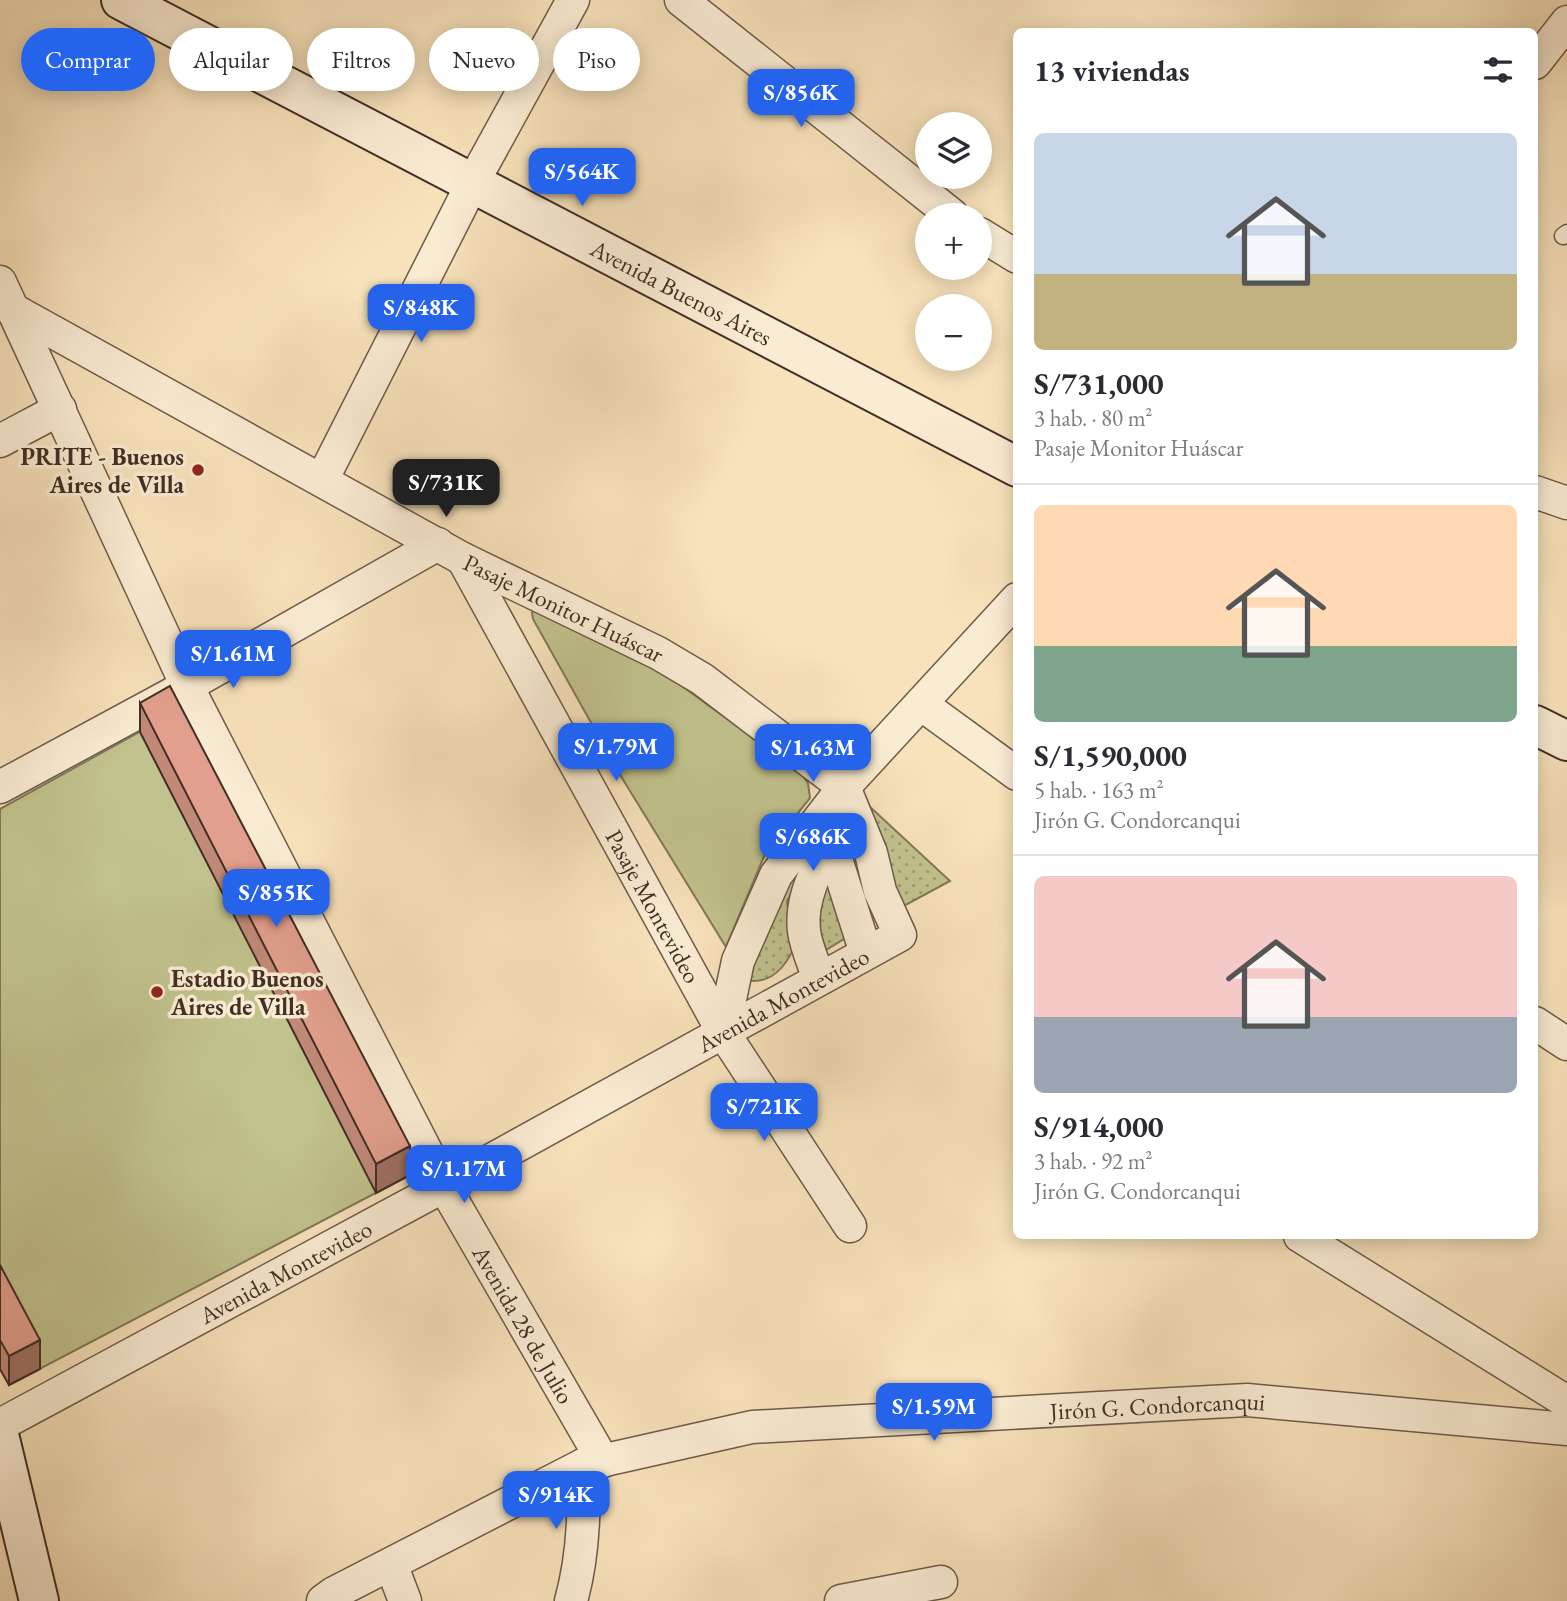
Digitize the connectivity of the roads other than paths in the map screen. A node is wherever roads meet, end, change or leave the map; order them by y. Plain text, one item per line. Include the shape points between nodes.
1 (121, 0) edge
2 (573, 0) edge
3 (681, 0) edge
4 (1567, 22) edge
5 (1538, 59) edge
6 (472, 184) junction
7 (937, 203) edge
8 (992, 241) edge
9 (1013, 255) edge
10 (5, 295) edge
11 (60, 409) junction
12 (0, 441) edge
13 (1013, 465) edge
14 (322, 481) junction
15 (1538, 493) edge
16 (1567, 502) edge
17 (450, 551) junction
18 (1013, 603) edge
19 (187, 686) junction
20 (920, 704) junction
21 (1538, 726) edge
22 (1567, 741) edge
23 (1013, 771) edge
24 (0, 786) edge
25 (844, 787) junction
26 (832, 841) junction
27 (866, 953) junction
28 (819, 979) junction
29 (1538, 1025) edge
30 (723, 1032) junction
31 (1567, 1044) edge
32 (444, 1186) junction
33 (850, 1226) dead end
34 (1305, 1239) edge
35 (1567, 1402) edge
36 (0, 1425) edge
37 (1567, 1429) edge
38 (0, 1439) edge
39 (593, 1463) junction
40 (391, 1564) junction
41 (941, 1582) dead end
42 (37, 1600) edge
43 (323, 1601) edge
44 (405, 1601) edge
45 (571, 1601) edge
46 (841, 1601) edge

1 - 6 street, Avenida Buenos Aires
2 - 6 street
3 - 7 street
4 - 5 street
6 - 13 street, Avenida Buenos Aires
6 - 14 street
8 - 9 street
10 - 11 street, Avenida 28 de Julio
10 - 14 street, Pasaje Monitor Huáscar
11 - 12 street
11 - 19 street, Avenida 28 de Julio
14 - 17 street, Pasaje Monitor Huáscar
15 - 16 street
17 - 19 street
17 - 25 street, Pasaje Monitor Huáscar via 691,673
17 - 30 street, Pasaje Montevideo
18 - 20 street
19 - 24 street
19 - 32 street, Avenida 28 de Julio
20 - 23 street
20 - 25 street
21 - 22 street
25 - 26 street
25 - 27 street, Avenida Montevideo via 900,935
25 - 30 street via 776,875 738,961
26 - 27 street
26 - 28 street via 818,865 804,908 804,932
27 - 28 street, Avenida Montevideo
28 - 30 street, Avenida Montevideo
29 - 31 street
30 - 32 street, Avenida Montevideo
30 - 33 street, Pasaje Montevideo
32 - 36 street, Avenida Montevideo
32 - 39 street, Avenida 28 de Julio
34 - 35 street
37 - 39 street, Jirón G. Condorcanqui via 1248,1400 752,1427
38 - 42 street
39 - 40 street, Jirón G. Condorcanqui
39 - 45 street
40 - 43 street, Jirón G. Condorcanqui
40 - 44 street
41 - 46 street

